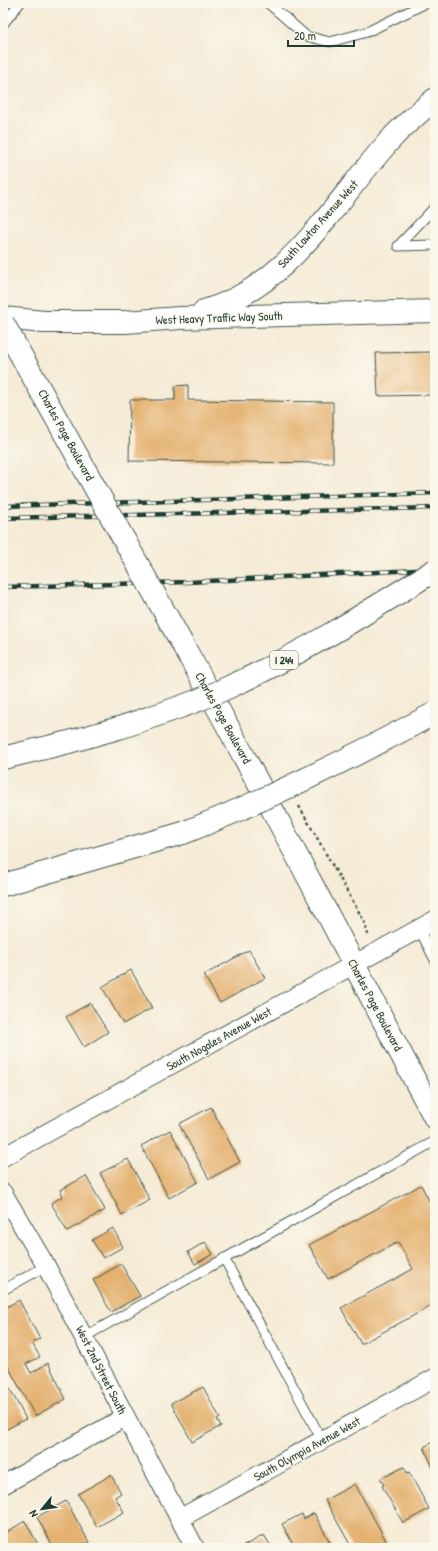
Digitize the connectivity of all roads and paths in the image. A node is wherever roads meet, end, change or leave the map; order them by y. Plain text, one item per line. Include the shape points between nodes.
1 (20, 3) edge
2 (268, 3) edge
3 (426, 3) edge
4 (3, 24) edge
5 (435, 99) edge
6 (435, 207) edge
7 (435, 245) edge
8 (435, 311) edge
9 (3, 318) edge
10 (180, 318) junction
11 (3, 323) edge
12 (435, 570) edge
13 (435, 713) edge
14 (3, 758) edge
15 (3, 885) edge
16 (435, 920) edge
17 (419, 929) junction
18 (435, 960) edge
19 (354, 966) junction
20 (435, 1118) edge
21 (435, 1142) edge
22 (3, 1158) edge
23 (3, 1193) edge
24 (224, 1258) junction
25 (46, 1266) junction
26 (3, 1290) edge
27 (84, 1337) junction
28 (435, 1378) edge
29 (125, 1417) junction
30 (322, 1440) junction
31 (3, 1485) edge
32 (179, 1519) junction
33 (196, 1548) edge

1 - 4 lane
2 - 3 lane via 306,36 330,42 367,32
5 - 10 main road, South Lawton Avenue West via 391,139 322,224 278,270 217,308
6 - 7 lane via 398,246
8 - 10 main road, West Heavy Traffic Way South
9 - 10 main road, West Heavy Traffic Way South via 44,322 125,322
11 - 19 main road, Charles Page Boulevard, bridge via 288,836
12 - 14 main road, I 244, bridge via 281,662 226,689 122,726
13 - 15 main road, bridge via 349,759 254,804 183,832
16 - 17 street, South Nogales Avenue West
17 - 18 lane
17 - 19 street, South Nogales Avenue West
19 - 20 main road, Charles Page Boulevard
19 - 22 street, South Nogales Avenue West
21 - 24 lane
23 - 25 street, West 2nd Street South
24 - 27 lane
24 - 30 lane
25 - 26 lane
25 - 27 street, West 2nd Street South
27 - 29 street, West 2nd Street South
28 - 30 street, South Olympia Avenue West
29 - 31 street
29 - 32 street, West 2nd Street South
30 - 32 street, South Olympia Avenue West
32 - 33 street, West 2nd Street South

